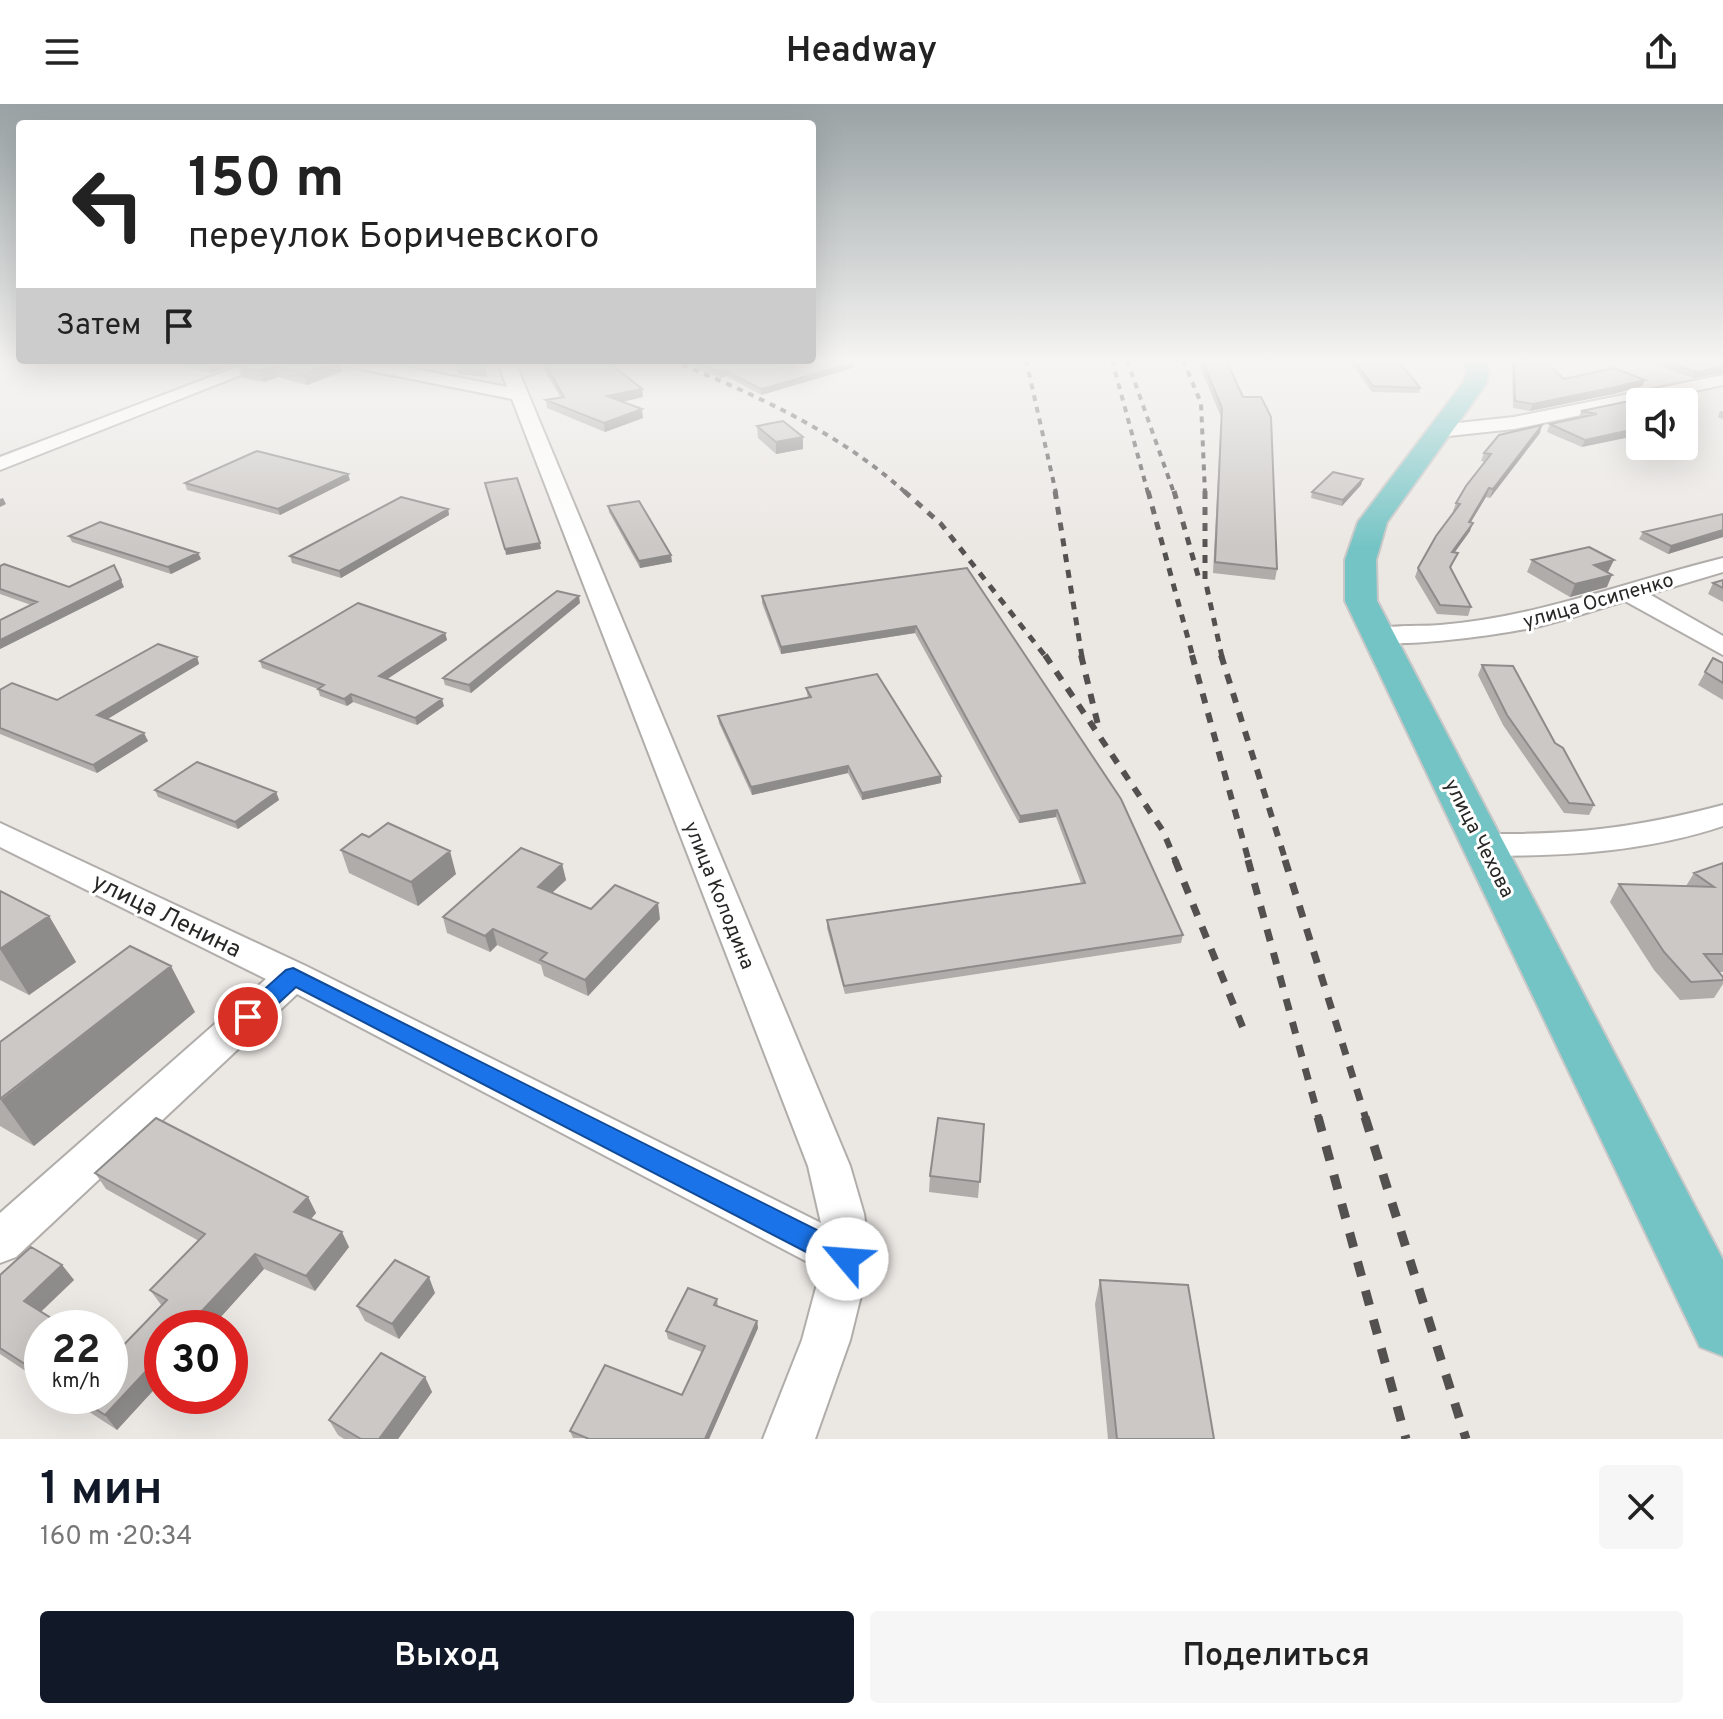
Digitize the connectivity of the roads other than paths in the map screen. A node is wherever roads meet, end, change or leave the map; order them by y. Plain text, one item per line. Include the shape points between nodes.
1 (109, 422) edge
2 (530, 422) edge
3 (1445, 422) edge
4 (1517, 422) edge
5 (1439, 431) junction
6 (0, 464) edge
7 (1723, 565) edge
8 (1628, 592) junction
9 (1376, 636) junction
10 (1723, 647) edge
11 (1723, 815) edge
12 (0, 834) edge
13 (1484, 845) junction
14 (293, 976) junction
15 (0, 1242) edge
16 (847, 1259) junction
17 (1723, 1325) edge
18 (789, 1439) edge

1 - 6 street
2 - 16 street, улица Колодина via 829,1166
3 - 5 main road, улица Чехова
4 - 5 street
5 - 9 main road, улица Чехова via 1362,544 1357,570 1361,601
7 - 8 street, улица Осипенко
8 - 9 street, улица Осипенко via 1528,621
8 - 10 street
9 - 13 main road, улица Чехова
11 - 13 street via 1632,841
12 - 14 street, улица Ленина
13 - 17 main road, улица Чехова
14 - 15 street
14 - 16 street, улица Ленина
16 - 18 street, улица Колодина via 826,1340

